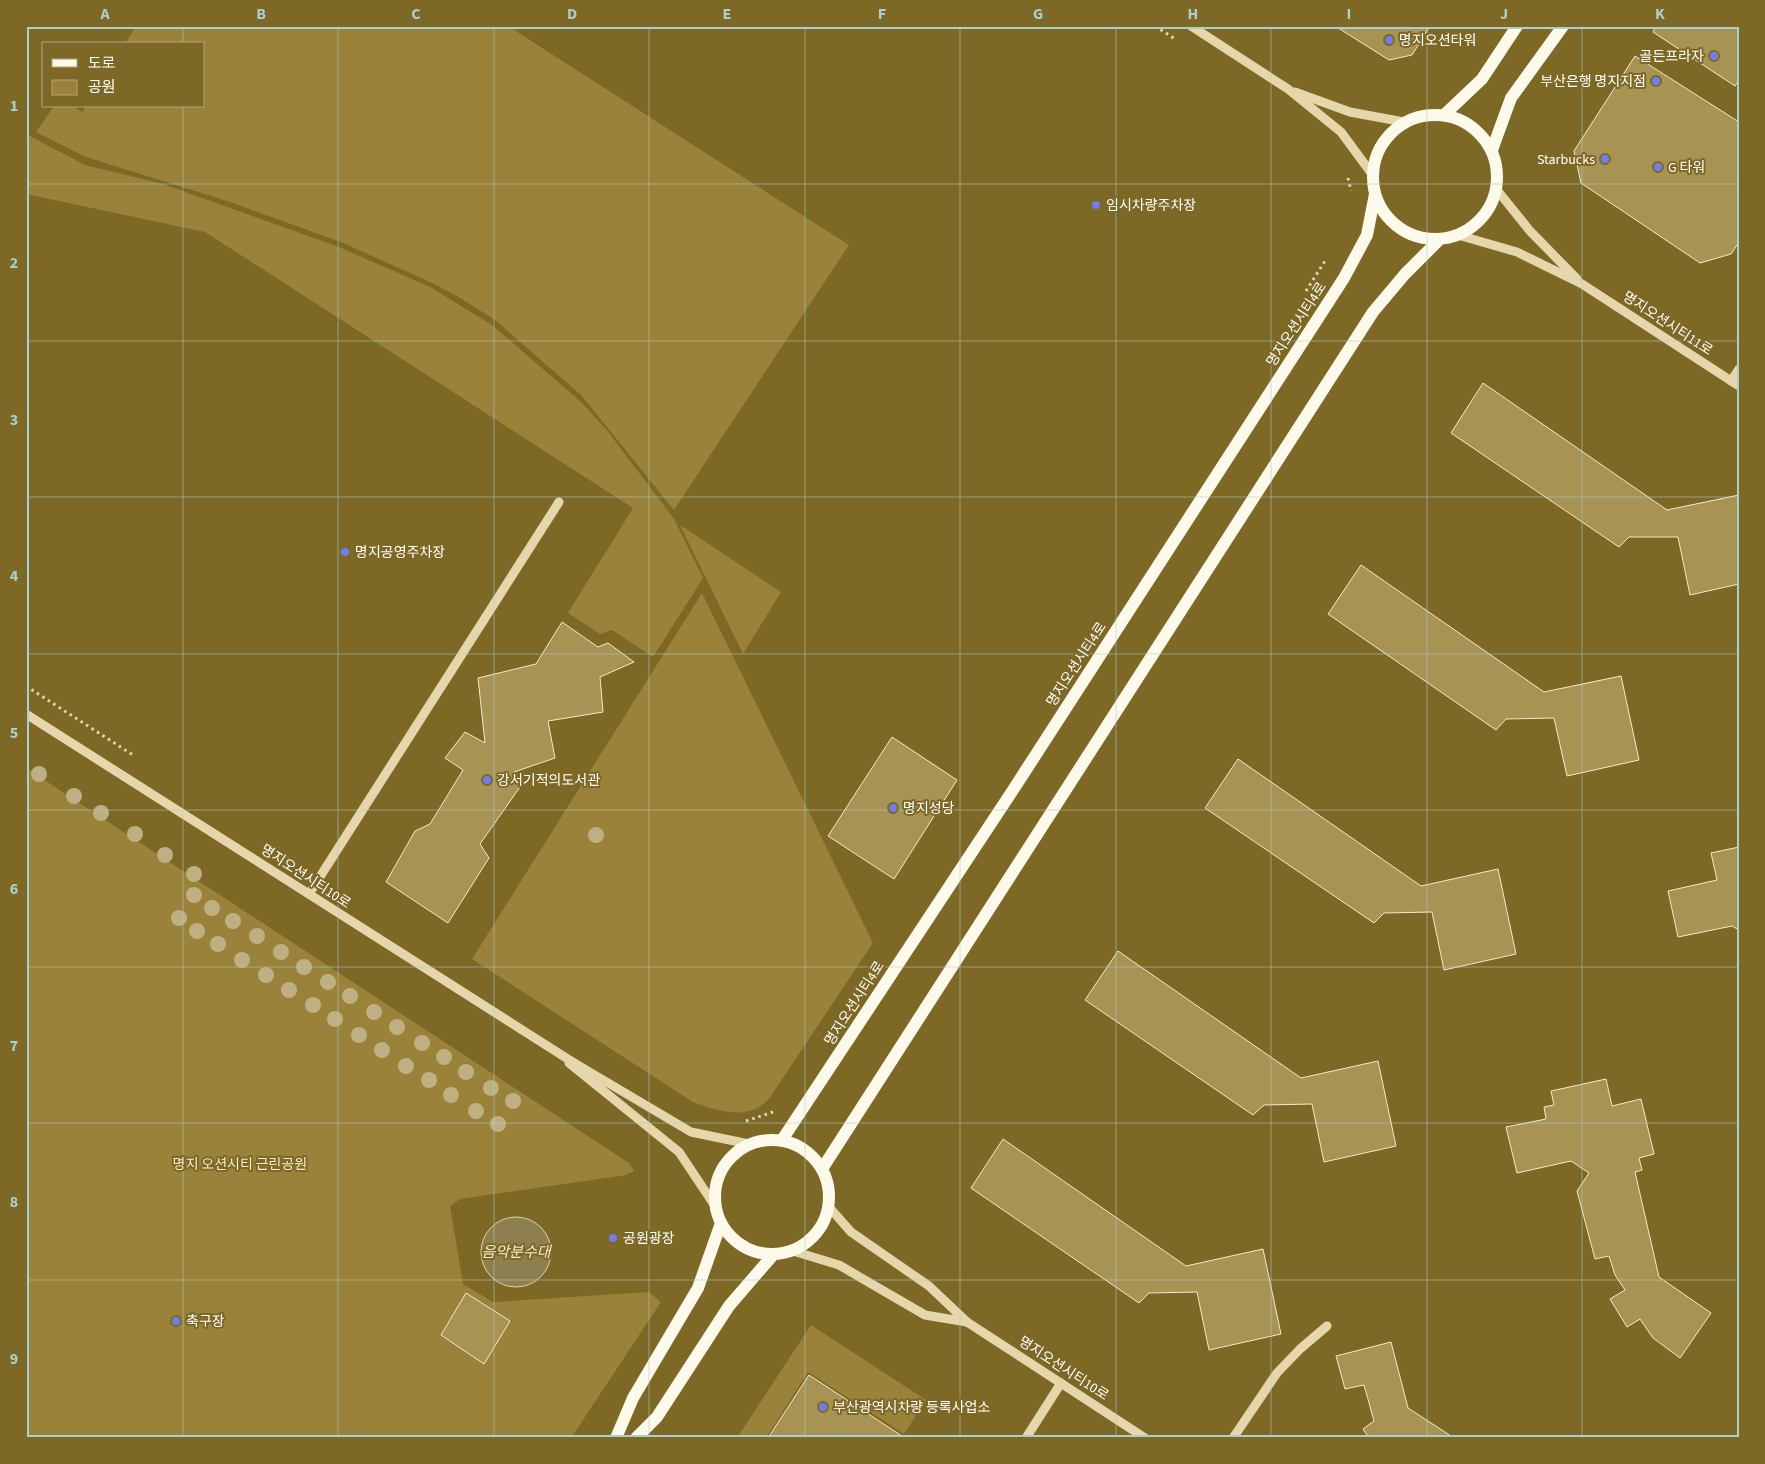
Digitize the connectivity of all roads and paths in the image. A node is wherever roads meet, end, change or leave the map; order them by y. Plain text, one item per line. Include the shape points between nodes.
1 (1191, 26) edge
2 (1517, 26) edge
3 (1563, 26) edge
4 (1288, 89) junction
5 (1444, 114) junction
6 (1404, 122) junction
7 (1492, 150) junction
8 (1372, 174) junction
9 (1348, 176) dead end
10 (1496, 190) junction
11 (1375, 194) junction
12 (1351, 197) dead end
13 (1458, 235) junction
14 (1439, 240) junction
15 (1326, 260) dead end
16 (1582, 284) junction
17 (1304, 294) dead end
18 (1739, 369) edge
19 (1735, 383) edge
20 (559, 502) dead end
21 (26, 714) edge
22 (309, 894) junction
23 (571, 1061) junction
24 (779, 1107) dead end
25 (740, 1121) dead end
26 (782, 1140) junction
27 (749, 1144) junction
28 (822, 1168) junction
29 (715, 1206) junction
30 (829, 1207) junction
31 (721, 1224) junction
32 (792, 1251) junction
33 (773, 1255) junction
34 (967, 1322) junction
35 (1327, 1326) dead end
36 (1062, 1383) junction
37 (616, 1438) edge
38 (636, 1438) edge
39 (1026, 1438) edge
40 (1145, 1438) edge
41 (1232, 1438) edge

1 - 4 street
2 - 5 main road via 1482,79
3 - 7 main road via 1511,98
4 - 6 street via 1350,112
4 - 8 street via 1341,132
5 - 6 main road via 1423,114
5 - 7 main road via 1464,121 1480,133
6 - 8 main road via 1388,135 1376,153
7 - 10 main road via 1498,170
8 - 11 main road
9 - 12 path
10 - 13 main road via 1489,209 1481,219
10 - 16 street via 1530,231
11 - 14 main road via 1384,214 1399,228 1418,237
11 - 26 main road, 명지오션시티4로 via 1367,235 1344,278
13 - 14 main road
13 - 16 street via 1518,252
14 - 28 main road via 1373,312
15 - 17 path
16 - 19 street, 명지오션시티11로
18 - 19 street
20 - 22 street
21 - 22 street, 명지오션시티10로
22 - 23 street, 명지오션시티10로
23 - 27 street via 692,1132
23 - 29 street via 569,1063 679,1152
24 - 25 path via 759,1118
26 - 27 main road
26 - 28 main road via 812,1155
27 - 29 main road via 733,1155 722,1169 715,1187
28 - 30 main road via 829,1187
29 - 31 main road
30 - 32 main road via 822,1226 809,1241
30 - 34 street via 851,1232 930,1286
31 - 33 main road via 742,1246
31 - 37 main road via 698,1288 633,1398
32 - 33 main road
32 - 34 street via 839,1265 926,1315
33 - 38 main road via 729,1306 657,1417
34 - 36 street, 명지오션시티10로
35 - 41 street via 1277,1373
36 - 39 street
36 - 40 street, 명지오션시티10로

